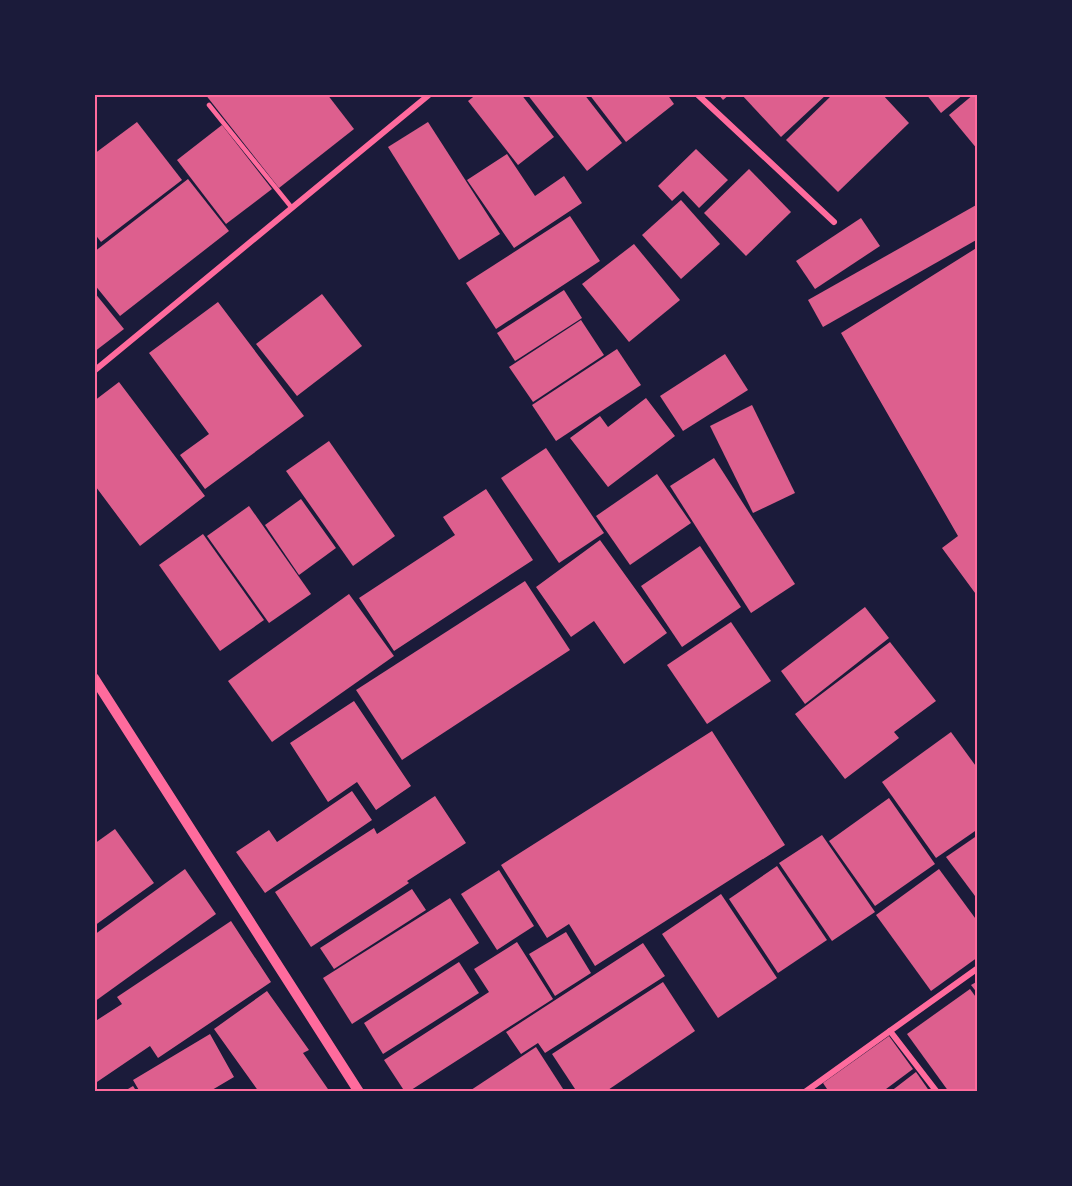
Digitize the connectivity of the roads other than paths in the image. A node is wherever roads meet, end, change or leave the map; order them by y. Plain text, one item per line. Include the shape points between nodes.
1 (430, 94) edge
2 (697, 94) edge
3 (209, 105) dead end
4 (292, 208) junction
5 (834, 222) dead end
6 (94, 371) edge
7 (94, 678) edge
8 (978, 968) edge
9 (890, 1031) junction
10 (359, 1092) edge
11 (805, 1092) edge
12 (937, 1092) edge

1 - 4 street
2 - 5 street
3 - 4 lane
4 - 6 street
7 - 10 street
8 - 9 street
9 - 11 street
9 - 12 street

